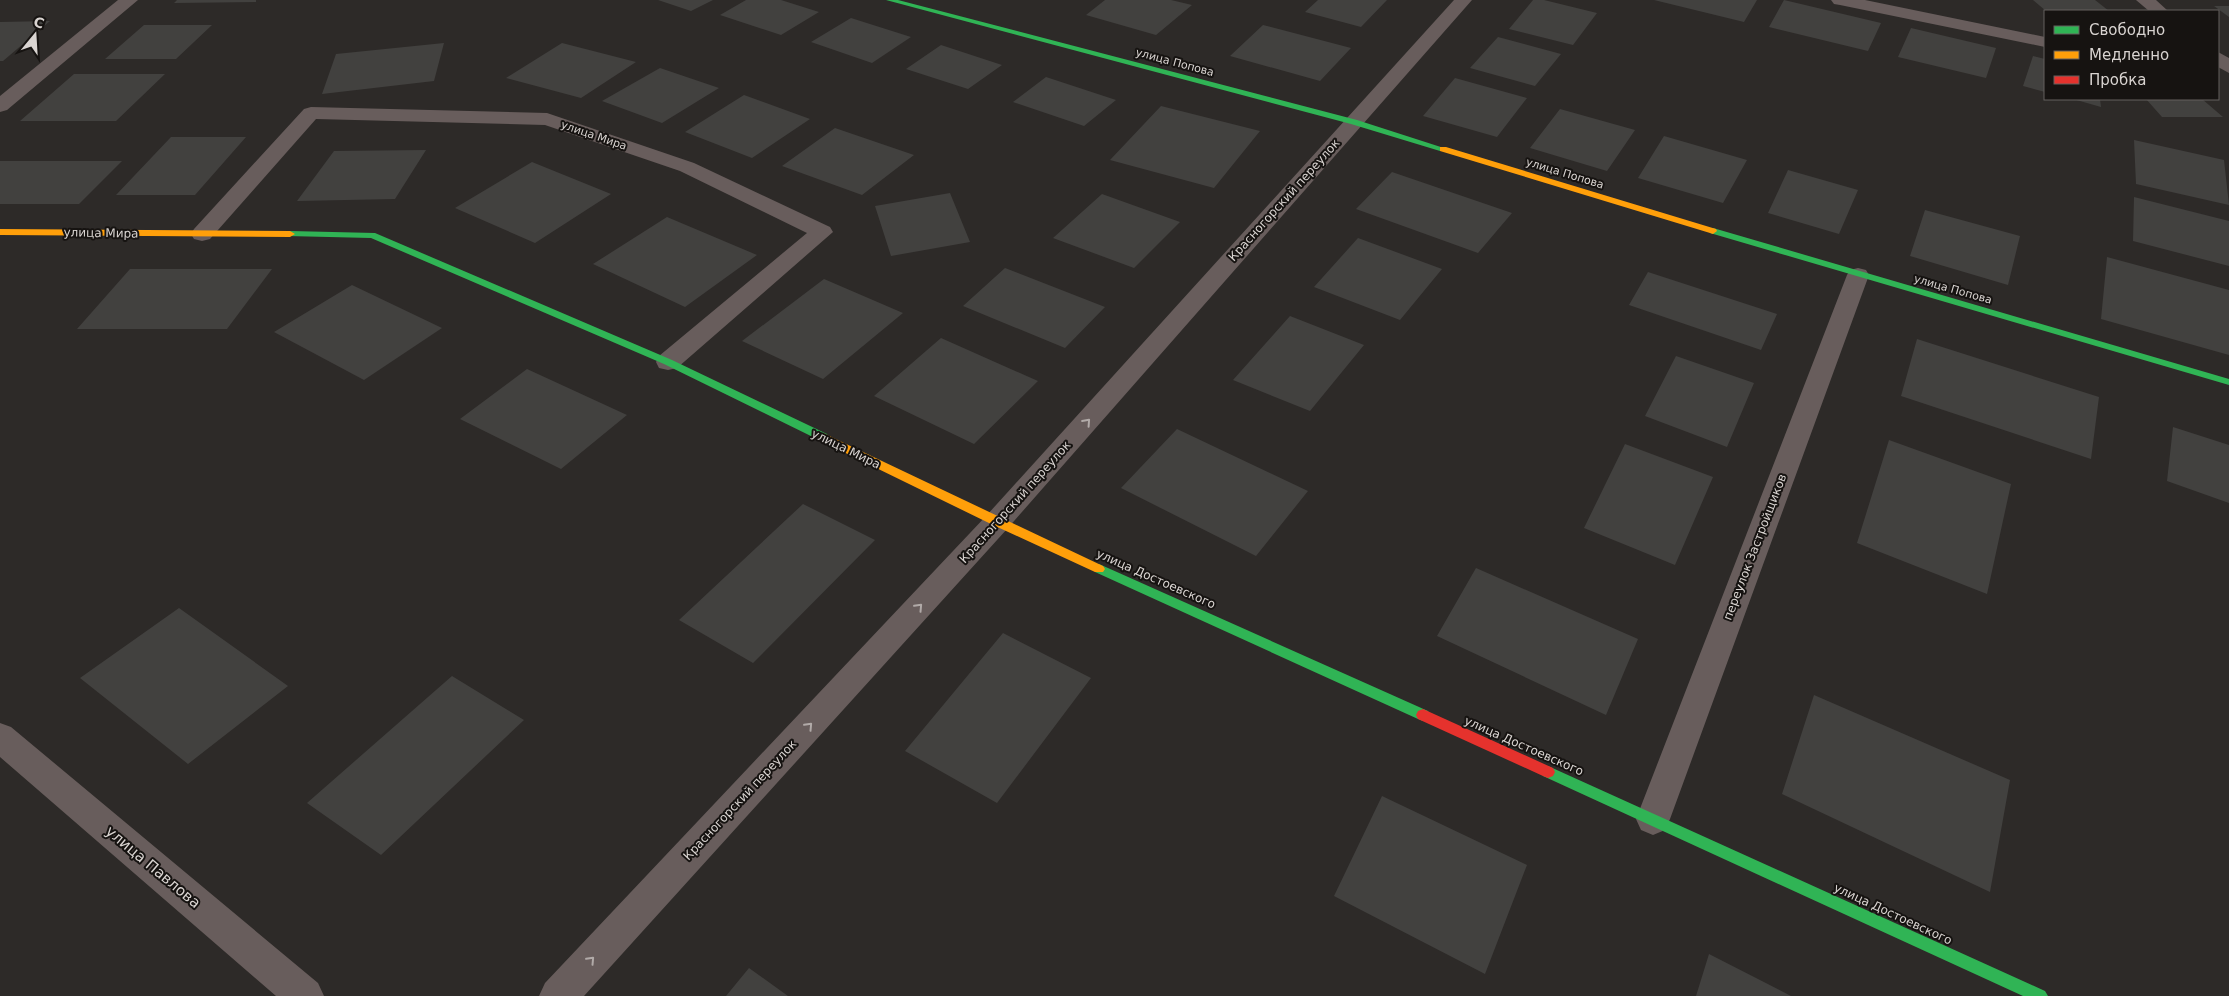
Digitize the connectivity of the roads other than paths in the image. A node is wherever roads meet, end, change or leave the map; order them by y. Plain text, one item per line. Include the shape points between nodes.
1 (129, 0) edge
2 (890, 0) edge
3 (1463, 0) edge
4 (1840, 0) edge
5 (2145, 0) edge
6 (2158, 10) edge
7 (2044, 42) edge
8 (2219, 58) edge
9 (2229, 67) edge
10 (0, 106) edge
11 (1354, 122) junction
12 (0, 232) edge
13 (202, 234) junction
14 (1858, 275) junction
15 (668, 362) junction
16 (2229, 382) edge
17 (998, 522) junction
18 (0, 738) edge
19 (1652, 820) junction
20 (305, 996) edge
21 (558, 996) edge
22 (2040, 996) edge

1 - 10 street
2 - 11 street, улица Попова
3 - 11 street, Красногорский переулок
4 - 7 street
5 - 6 street
8 - 9 street
11 - 14 street, улица Попова
17 -> 11 street, Красногорский переулок
12 - 13 street, улица Мира
13 - 15 street, улица Мира via 372,235
13 - 15 street, улица Мира via 311,113 547,119 687,167 822,232
14 - 16 street, улица Попова
14 - 19 street, переулок Застройщиков
15 - 17 street, улица Мира
17 - 19 street, улица Достоевского
21 -> 17 street, Красногорский переулок
18 - 20 street, улица Павлова
19 - 22 street, улица Достоевского

